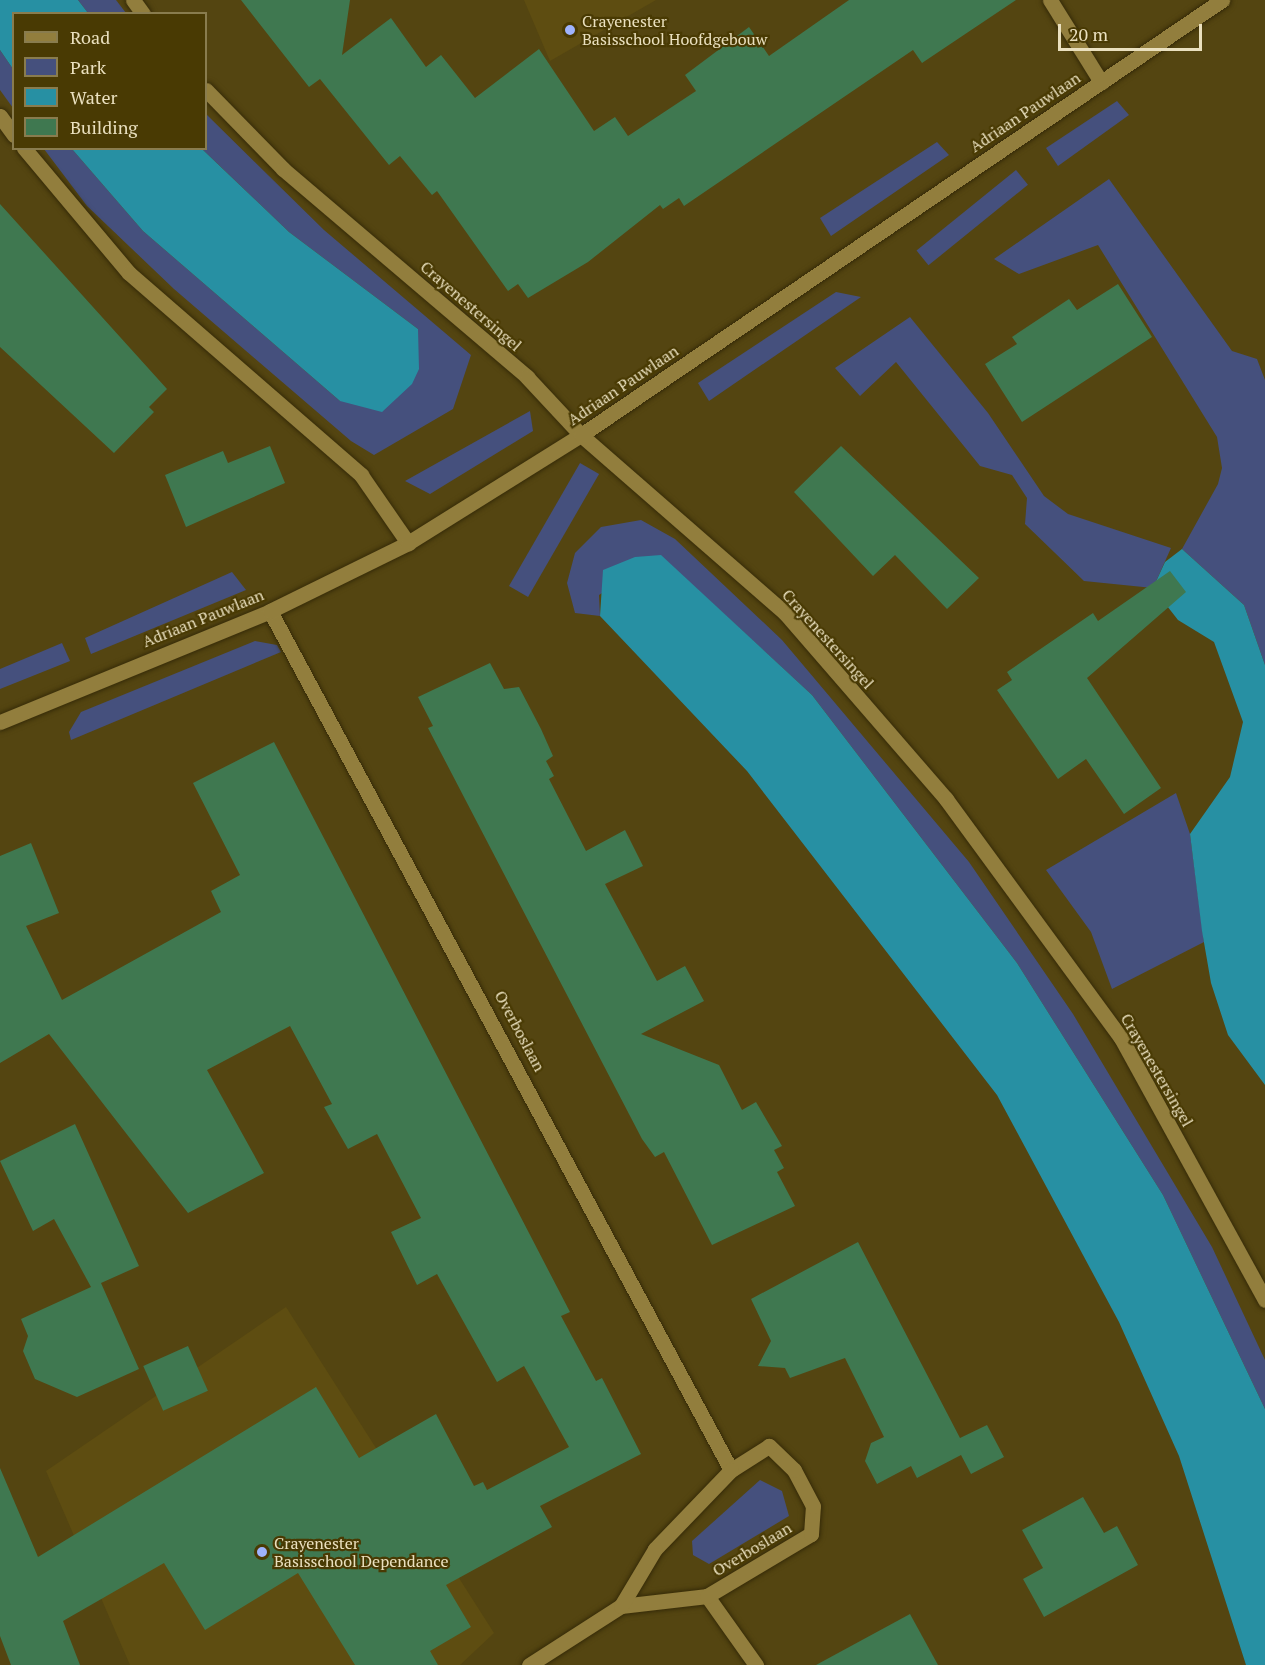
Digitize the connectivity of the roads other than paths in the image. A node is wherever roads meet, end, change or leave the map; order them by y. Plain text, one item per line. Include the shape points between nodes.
1 (1050, 0) edge
2 (1222, 0) edge
3 (1101, 82) junction
4 (207, 91) edge
5 (0, 116) edge
6 (12, 132) edge
7 (26, 150) edge
8 (581, 435) junction
9 (408, 543) junction
10 (270, 611) junction
11 (0, 722) edge
12 (1265, 1300) edge
13 (731, 1470) junction
14 (707, 1596) junction
15 (621, 1606) junction
16 (529, 1665) edge
17 (756, 1665) edge

1 - 3 street
2 - 3 street, Adriaan Pauwlaan
3 - 8 street, Adriaan Pauwlaan
4 - 8 street, Crayenestersingel via 283,169 539,390
5 - 6 street
7 - 9 street via 129,273 361,475
8 - 9 street, Adriaan Pauwlaan
8 - 12 street, Crayenestersingel via 785,613 946,799 1121,1038
9 - 10 street, Adriaan Pauwlaan
10 - 11 street, Adriaan Pauwlaan
10 - 13 street, Overboslaan
13 - 14 street, Overboslaan via 769,1446 794,1470 813,1506 811,1534
13 - 15 street, Overboslaan via 655,1549
14 - 15 street, Overboslaan
14 - 17 street, Overboslaan
15 - 16 street, Overboslaan

